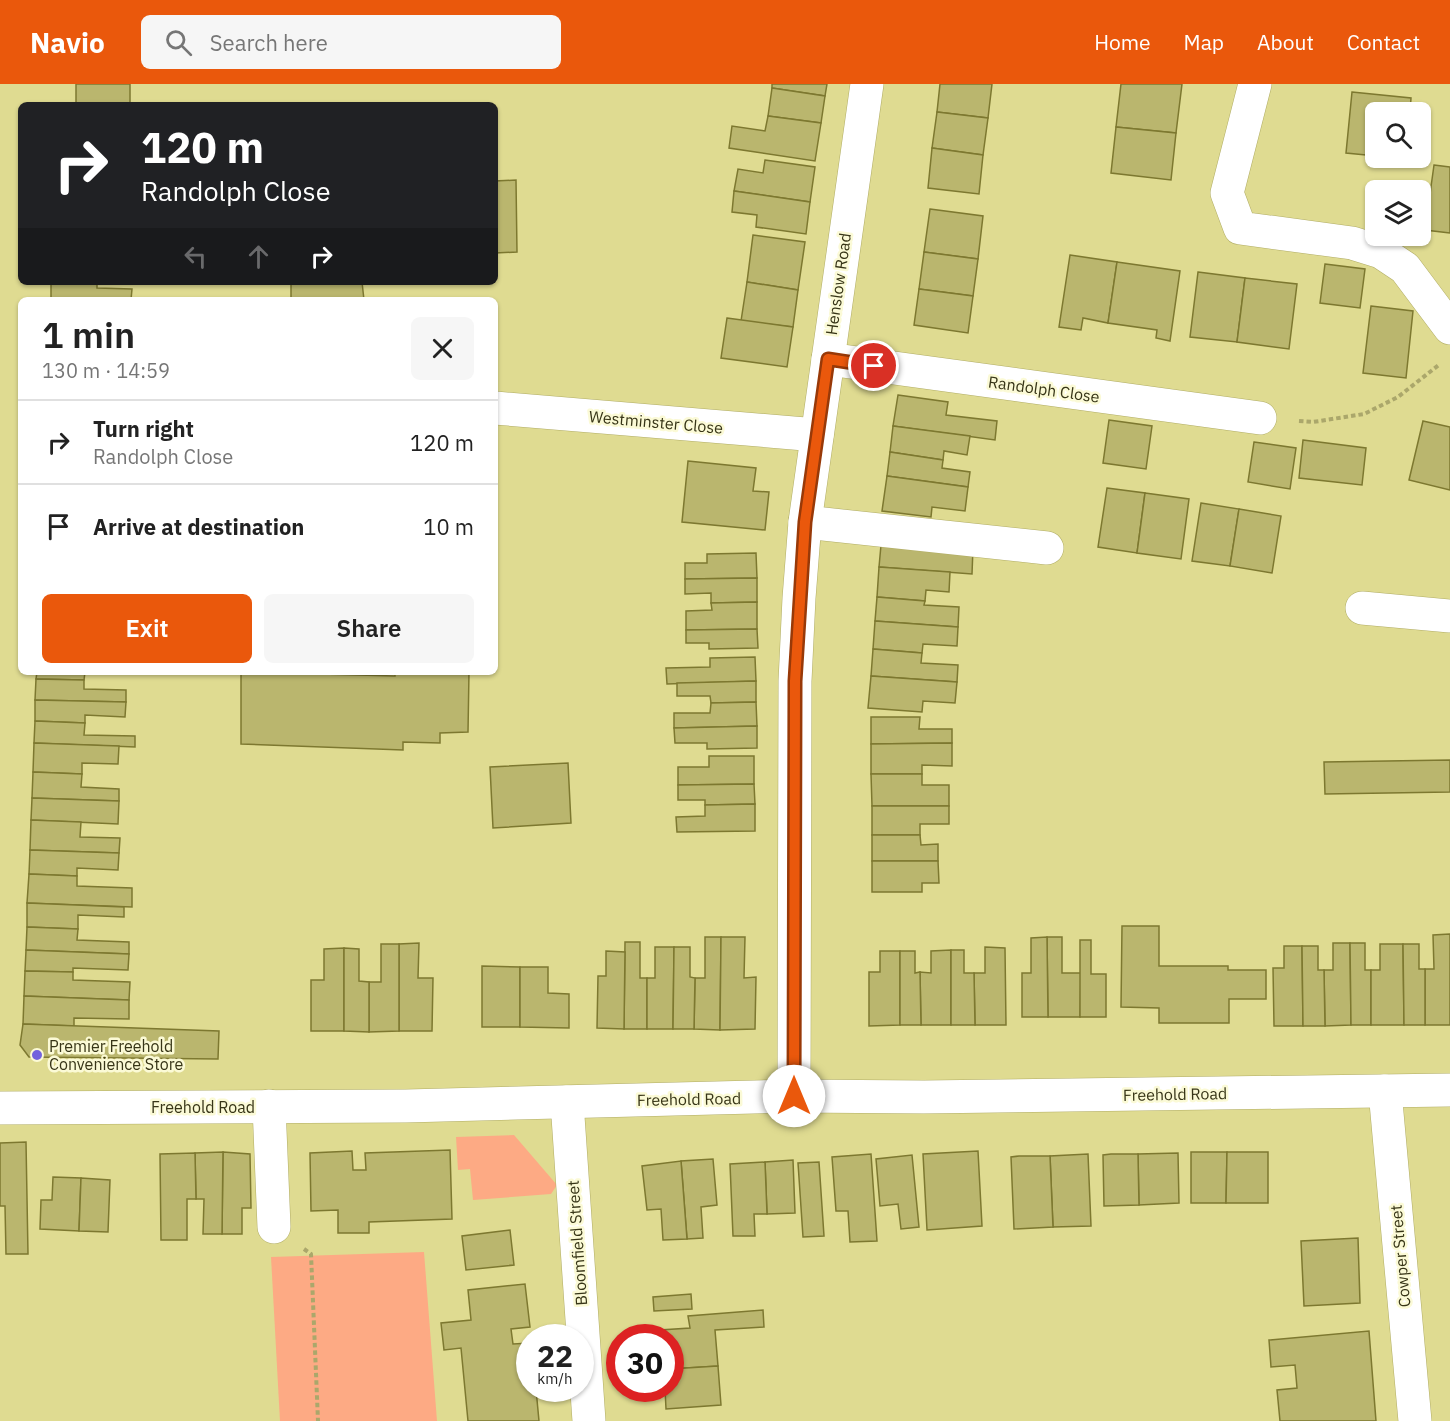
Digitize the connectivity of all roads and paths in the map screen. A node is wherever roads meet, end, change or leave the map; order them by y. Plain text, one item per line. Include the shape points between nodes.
1 (867, 84) edge
2 (1255, 84) edge
3 (1445, 308) edge
4 (828, 359) junction
5 (1441, 363) dead end
6 (498, 408) edge
7 (1260, 418) joint
8 (817, 435) junction
9 (805, 522) junction
10 (1047, 548) dead end
11 (1362, 608) dead end
12 (1450, 616) edge
13 (1385, 1090) junction
14 (1450, 1090) edge
15 (794, 1096) junction
16 (567, 1101) junction
17 (269, 1106) junction
18 (0, 1108) edge
19 (274, 1227) joint
20 (318, 1421) edge
21 (589, 1421) edge
22 (1415, 1421) edge

1 - 4 street, Henslow Road
2 - 3 street via 1227,193 1240,228 1352,243 1381,252 1405,268
4 - 7 street, Randolph Close
4 - 8 street, Henslow Road
5 - 7 path via 1398,397 1364,414 1313,422
6 - 8 street, Westminster Close
8 - 9 street, Henslow Road
9 - 10 street
9 - 15 street, Henslow Road via 795,681
11 - 12 street
13 - 14 street, Freehold Road
13 - 15 street, Freehold Road
13 - 22 street, Cowper Street
15 - 16 street, Freehold Road
16 - 17 street, Freehold Road
16 - 21 street, Bloomfield Street
17 - 18 street, Freehold Road
17 - 19 street
19 - 20 path via 311,1254

